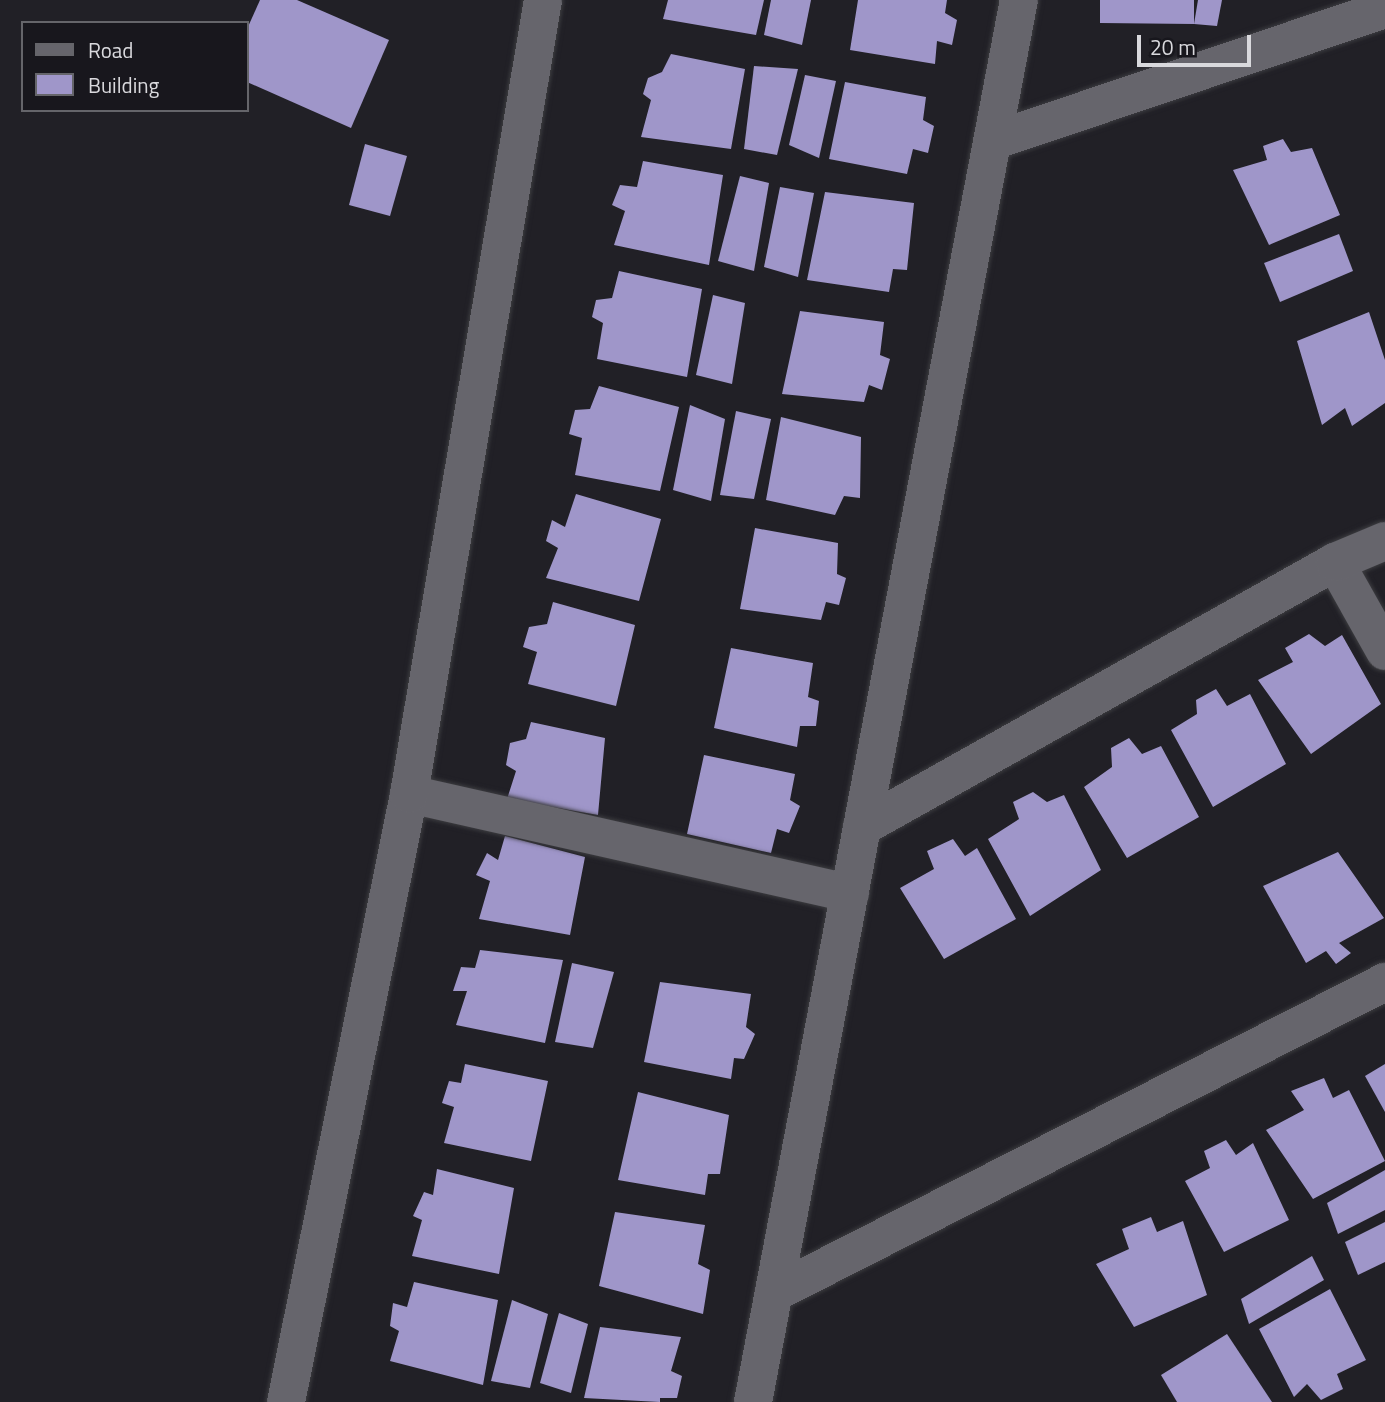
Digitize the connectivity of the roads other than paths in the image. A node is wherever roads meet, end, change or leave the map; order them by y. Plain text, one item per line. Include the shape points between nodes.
1 (543, 0) edge
2 (1019, 0) edge
3 (1385, 9) edge
4 (993, 141) junction
5 (1385, 541) edge
6 (1335, 562) junction
7 (1385, 652) edge
8 (409, 794) junction
9 (862, 827) junction
10 (850, 893) junction
11 (1385, 982) edge
12 (774, 1293) junction
13 (286, 1402) edge
14 (753, 1402) edge

1 - 8 street
2 - 4 street
3 - 4 street
4 - 9 street
5 - 6 street
6 - 7 street
6 - 9 street
8 - 10 street
8 - 13 street
9 - 10 street
10 - 12 street
11 - 12 street
12 - 14 street

